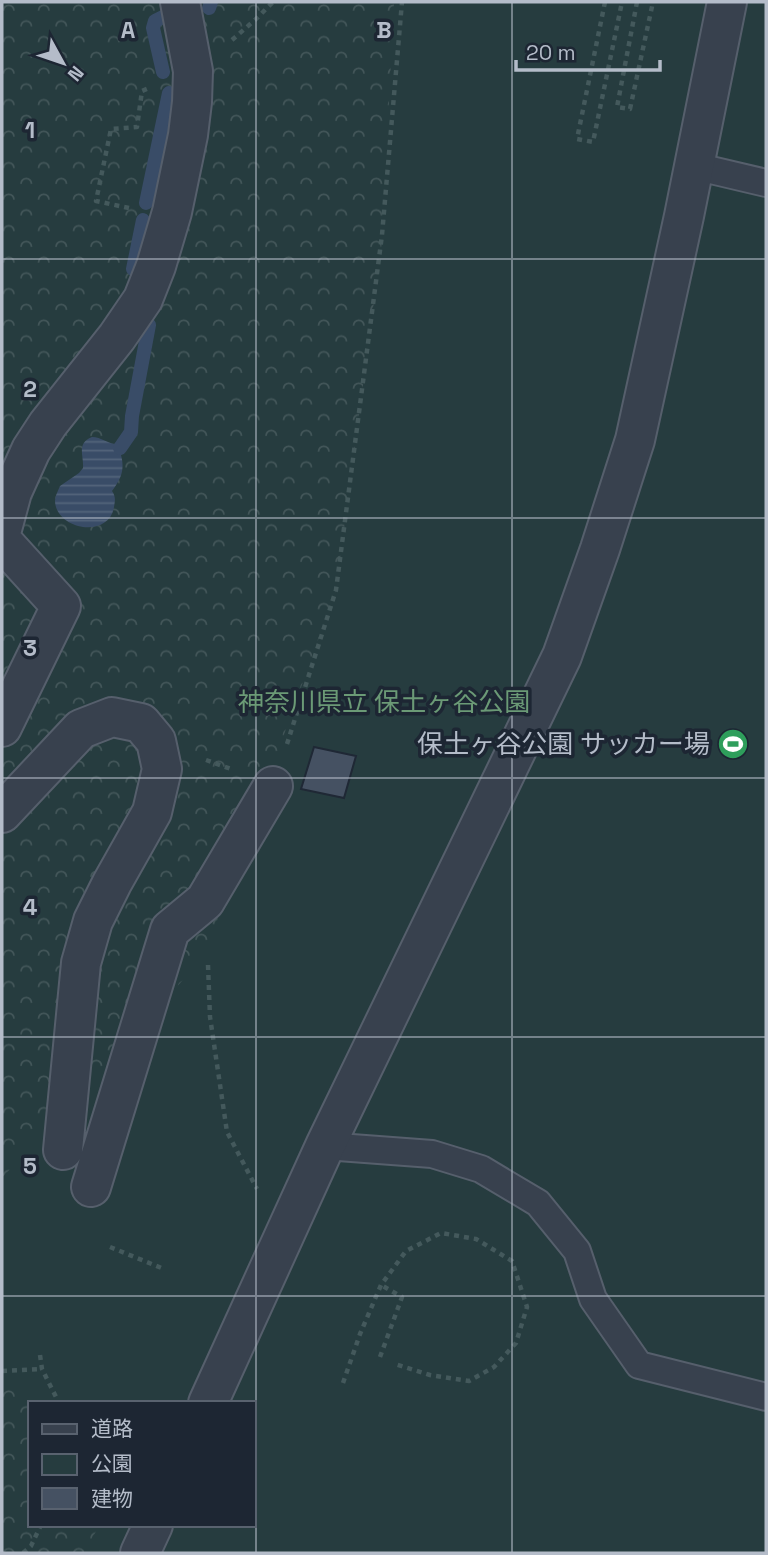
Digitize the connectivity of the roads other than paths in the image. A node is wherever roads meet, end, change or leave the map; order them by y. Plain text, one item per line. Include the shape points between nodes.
1 (180, 2) edge
2 (727, 2) edge
3 (694, 166) junction
4 (766, 183) edge
5 (2, 529) edge
6 (2, 541) edge
7 (2, 727) edge
8 (274, 786) road end
9 (2, 813) edge
10 (325, 1146) junction
11 (63, 1150) dead end
12 (91, 1187) dead end
13 (766, 1397) edge
14 (209, 1401) edge
15 (152, 1527) edge
16 (140, 1553) edge

1 - 5 street via 193,71 192,102 172,212 156,266 143,299 31,450
2 - 3 street
3 - 4 lane
3 - 10 street via 635,440 562,656
6 - 7 street via 61,606
8 - 12 street via 205,901 170,930
9 - 11 street via 81,729 112,717 141,723 156,741 162,769 152,812 93,921 81,963
10 - 13 lane via 432,1153 481,1169 538,1203 577,1251 593,1299 639,1365
10 - 14 street
15 - 16 street

